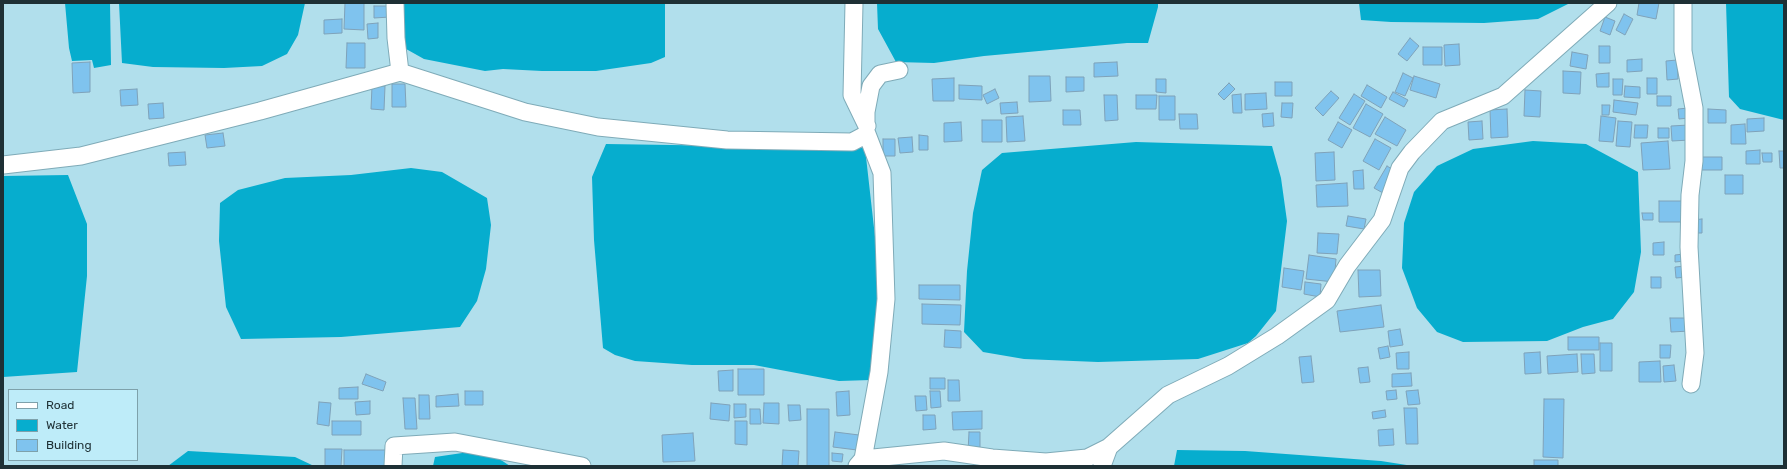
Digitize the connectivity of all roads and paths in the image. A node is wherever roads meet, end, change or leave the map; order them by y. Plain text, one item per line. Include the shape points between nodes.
1 (394, 3) edge
2 (854, 3) edge
3 (1608, 3) edge
4 (1683, 3) edge
5 (899, 70) dead end
6 (400, 72) junction
7 (867, 130) junction
8 (3, 166) edge
9 (1691, 384) dead end
10 (1110, 447) junction
11 (860, 463) edge
12 (393, 466) edge
13 (582, 466) edge
14 (1102, 466) edge

1 - 6 street
2 - 7 street via 852,95
3 - 10 street via 1503,96 1442,121 1412,152 1400,168 1382,220 1347,266 1327,300 1277,336 1228,366 1168,395
4 - 9 street via 1683,51 1694,108 1689,247 1695,354
5 - 7 street via 880,74 870,86 866,112
6 - 7 street via 525,112 598,127 727,140 852,142
6 - 8 street via 260,111 81,156
7 - 11 street via 882,173 886,299 879,372
10 - 11 street via 1087,458 1046,462 992,458 944,450
10 - 14 street
12 - 13 street via 394,446 455,442

